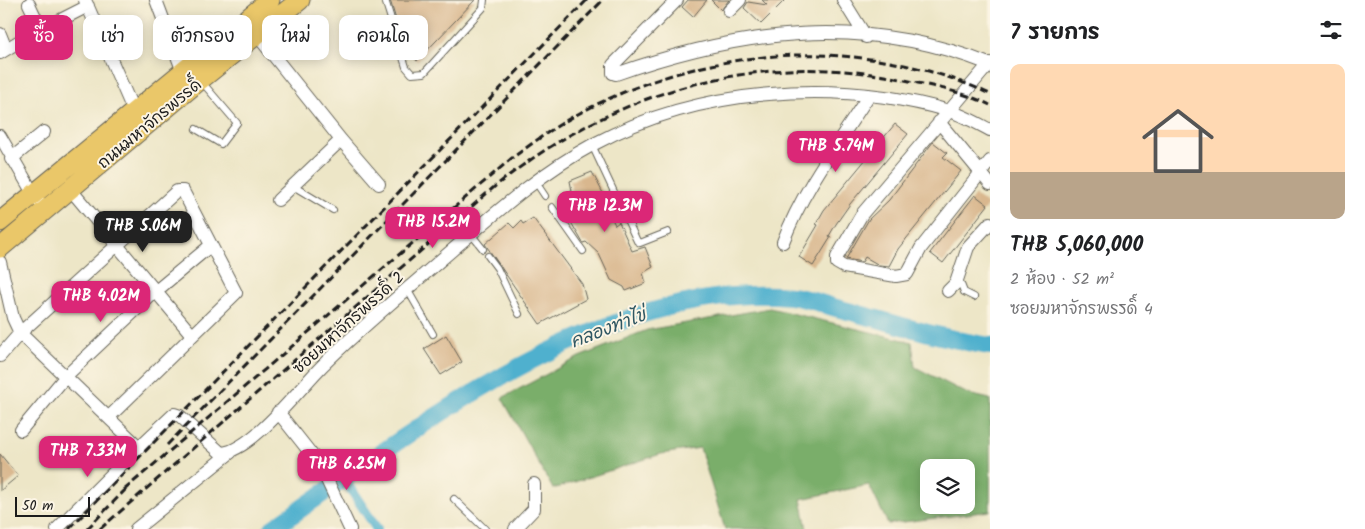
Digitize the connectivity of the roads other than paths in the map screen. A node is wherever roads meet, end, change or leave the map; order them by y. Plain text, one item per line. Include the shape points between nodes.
1 (156, 0) edge
2 (270, 0) edge
3 (300, 0) edge
4 (385, 0) edge
5 (484, 0) edge
6 (677, 0) edge
7 (740, 0) edge
8 (843, 0) edge
9 (86, 3) edge
10 (29, 4) dead end
11 (729, 11) dead end
12 (34, 15) edge
13 (64, 15) edge
14 (0, 34) edge
15 (257, 35) junction
16 (866, 36) junction
17 (15, 43) edge
18 (3, 51) edge
19 (990, 63) edge
20 (183, 72) junction
21 (200, 80) junction
22 (869, 95) junction
23 (134, 112) junction
24 (951, 112) junction
25 (939, 122) junction
26 (196, 129) dead end
27 (990, 130) edge
28 (44, 132) dead end
29 (0, 136) edge
30 (341, 140) junction
31 (592, 145) junction
32 (11, 159) junction
33 (990, 160) edge
34 (980, 172) junction
35 (535, 181) junction
36 (379, 184) dead end
37 (990, 184) edge
38 (293, 186) junction
39 (71, 190) junction
40 (34, 195) junction
41 (545, 196) dead end
42 (278, 200) dead end
43 (552, 207) dead end
44 (46, 210) junction
45 (333, 210) dead end
46 (0, 222) edge
47 (990, 223) edge
48 (668, 232) dead end
49 (471, 234) junction
50 (783, 242) dead end
51 (118, 244) junction
52 (210, 246) junction
53 (0, 248) edge
54 (483, 249) dead end
55 (583, 252) dead end
56 (488, 256) dead end
57 (0, 262) edge
58 (958, 278) junction
59 (407, 289) junction
60 (156, 291) junction
61 (948, 291) dead end
62 (974, 297) dead end
63 (519, 314) dead end
64 (20, 333) junction
65 (433, 334) dead end
66 (192, 335) junction
67 (0, 356) edge
68 (66, 376) junction
69 (278, 412) junction
70 (109, 417) junction
71 (21, 430) dead end
72 (138, 447) junction
73 (231, 452) junction
74 (534, 484) dead end
75 (454, 499) dead end
76 (513, 528) edge
77 (57, 529) edge
78 (136, 529) edge
79 (350, 529) edge
80 (485, 529) edge

1 - 20 street
2 - 20 main road, ถนนมหาจักรพรรดิ์
3 - 15 main road, ถนนมหาจักรพรรดิ์
4 - 5 lane via 406,67 412,74 419,74 424,73 484,8
6 - 16 street via 613,65 613,73 699,48 759,37 809,33
7 - 11 street
8 - 16 street
9 - 13 street
9 - 23 street
10 - 12 street
14 - 18 street
15 - 21 main road, ถนนมหาจักรพรรดิ์
15 - 30 street
16 - 19 street via 936,46
17 - 18 street
19 - 24 street
20 - 23 main road, ถนนมหาจักรพรรดิ์
21 - 26 lane via 237,123 221,144
21 - 39 main road, ถนนมหาจักรพรรดิ์
22 - 24 street, ซอยมหาจักรพรรดิ์ 2
22 - 31 street, ซอยมหาจักรพรรดิ์ 2 via 774,94 714,102 647,120
22 - 50 street via 796,212
23 - 40 main road, ถนนมหาจักรพรรดิ์
24 - 25 street
24 - 27 street, ซอยมหาจักรพรรดิ์ 2
25 - 34 street
25 - 34 street via 862,214 837,256 837,263 896,276 907,274 921,248
28 - 32 street
29 - 32 street
30 - 36 street
30 - 38 street
31 - 35 street, ซอยมหาจักรพรรดิ์ 2
31 - 48 lane via 637,242
32 - 40 street
33 - 34 street
34 - 37 street
35 - 41 lane
35 - 49 street, ซอยมหาจักรพรรดิ์ 2
38 - 42 street
38 - 45 lane
39 - 44 main road, ถนนมหาจักรพรรดิ์
39 - 51 street
40 - 44 street
40 - 46 main road, ถนนมหาจักรพรรดิ์
43 - 55 lane
44 - 53 main road, ถนนมหาจักรพรรดิ์
47 - 58 street via 968,247
49 - 54 lane
49 - 59 street, ซอยมหาจักรพรรดิ์ 2
51 - 52 street via 180,190 184,192
51 - 60 street
51 - 64 street
52 - 60 street
52 - 66 street via 236,292
56 - 63 lane
57 - 64 street via 13,318
58 - 61 street
58 - 62 lane via 964,292
59 - 65 lane
59 - 69 street, ซอยมหาจักรพรรดิ์ 2 via 329,358
60 - 66 street
60 - 68 street
64 - 67 street
64 - 68 street
66 - 70 street
68 - 70 street
68 - 71 street
69 - 73 street, ซอยมหาจักรพรรดิ์ 2 via 250,441
69 - 79 street via 320,465
70 - 72 street
72 - 73 street via 174,414 222,453
72 - 77 street
73 - 78 street, ซอยมหาจักรพรรดิ์ 2
74 - 76 street via 534,508
75 - 80 lane

